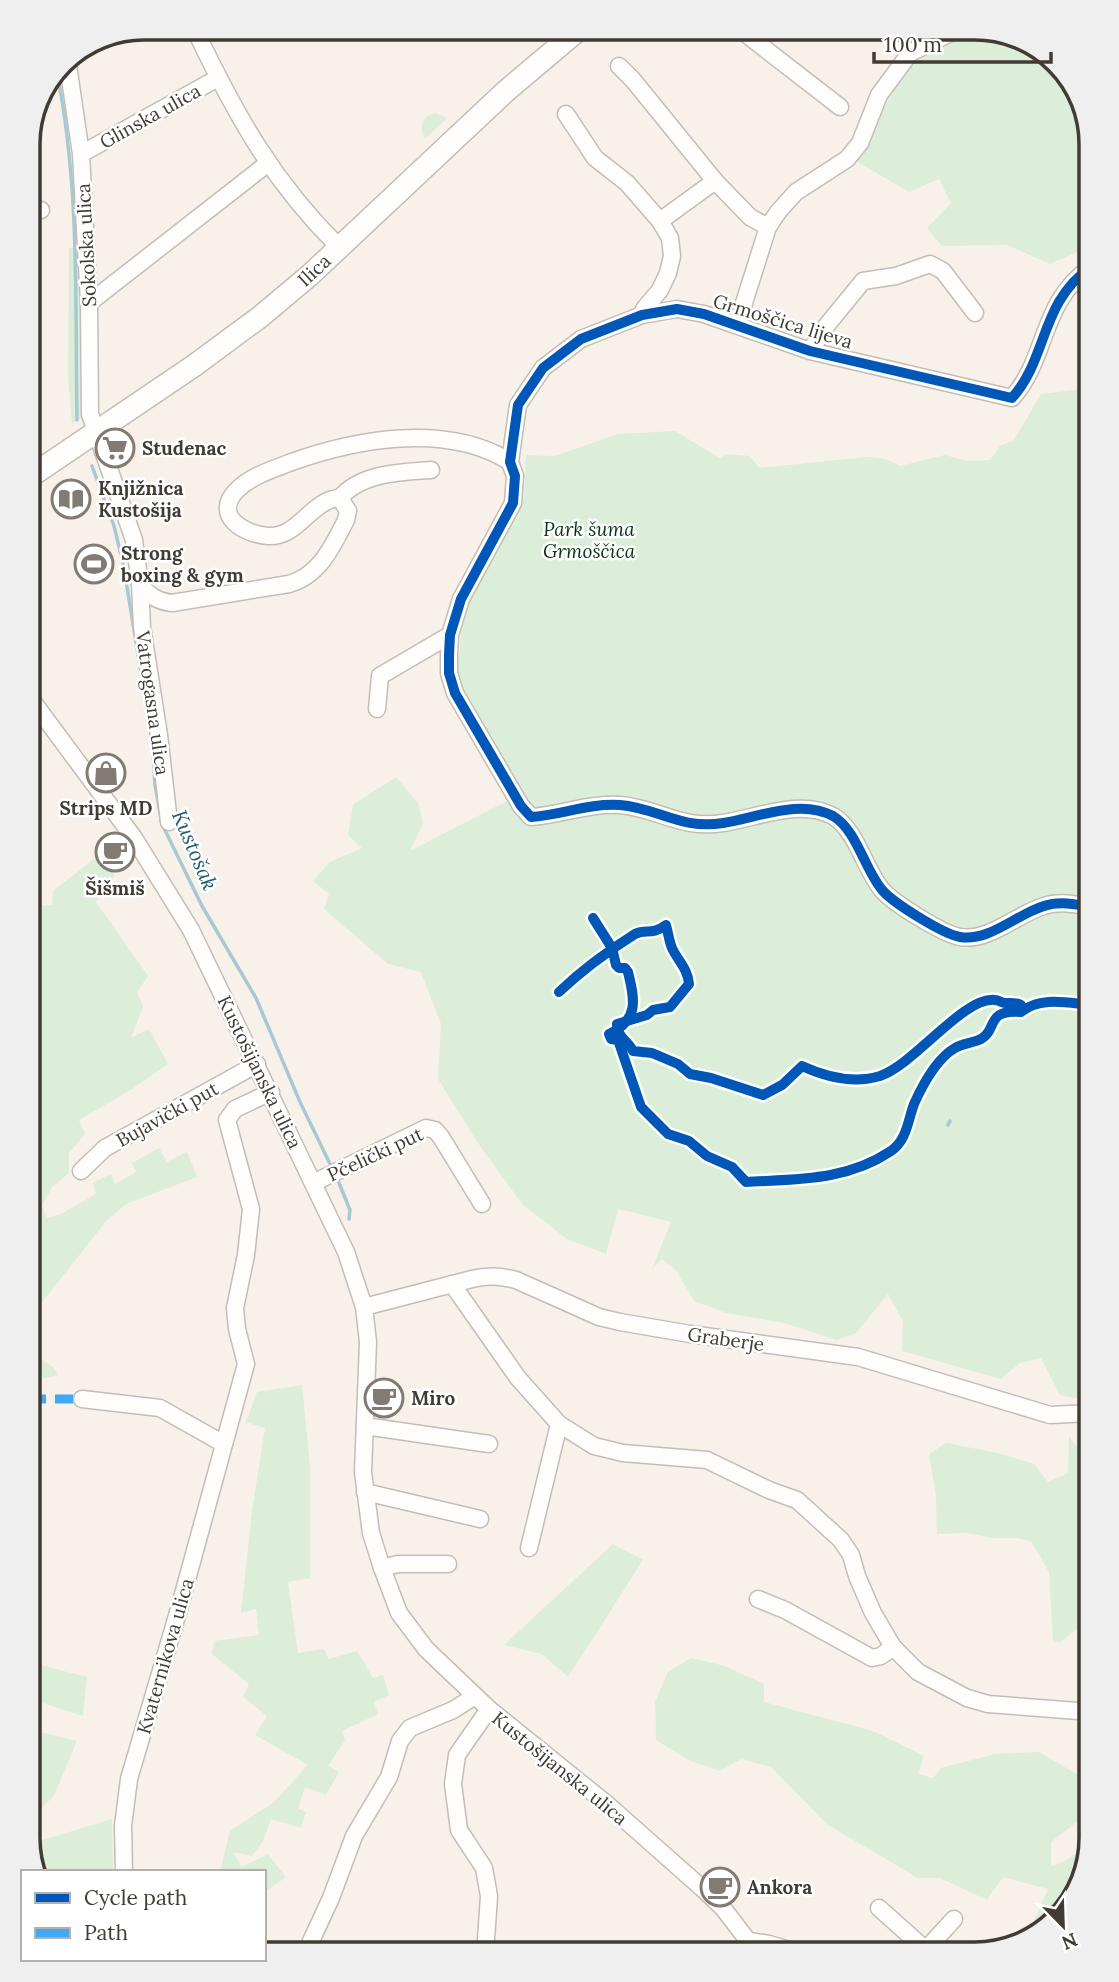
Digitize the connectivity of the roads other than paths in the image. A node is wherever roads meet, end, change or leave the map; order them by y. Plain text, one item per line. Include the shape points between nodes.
1 (200, 40) edge
2 (567, 40) edge
3 (754, 40) edge
4 (937, 40) edge
5 (619, 66) dead end
6 (69, 73) edge
7 (218, 78) junction
8 (840, 107) dead end
9 (566, 114) dead end
10 (81, 154) junction
11 (267, 164) junction
12 (718, 184) junction
13 (660, 221) junction
14 (768, 227) junction
15 (339, 247) junction
16 (1079, 275) edge
17 (89, 303) junction
18 (975, 313) dead end
19 (642, 315) junction
20 (737, 325) junction
21 (810, 351) junction
22 (96, 432) junction
23 (510, 462) junction
24 (40, 470) edge
25 (431, 470) dead end
26 (340, 498) junction
27 (140, 584) junction
28 (450, 635) junction
29 (377, 709) dead end
30 (40, 711) edge
31 (169, 822) dead end
32 (1079, 905) edge
33 (257, 1064) junction
34 (271, 1092) junction
35 (81, 1171) dead end
36 (313, 1184) junction
37 (482, 1204) dead end
38 (452, 1284) junction
39 (365, 1307) junction
40 (82, 1399) dead end
41 (1079, 1414) edge
42 (559, 1424) junction
43 (365, 1426) junction
44 (224, 1444) junction
45 (489, 1444) dead end
46 (365, 1492) junction
47 (480, 1519) dead end
48 (529, 1548) dead end
49 (447, 1564) dead end
50 (382, 1568) junction
51 (758, 1599) dead end
52 (893, 1647) junction
53 (475, 1696) junction
54 (489, 1709) junction
55 (1079, 1711) edge
56 (124, 1870) edge
57 (879, 1908) dead end
58 (954, 1919) dead end
59 (311, 1942) edge
60 (486, 1942) edge
61 (749, 1942) edge
62 (914, 1942) edge
63 (933, 1942) edge

1 - 7 street
2 - 15 main road, Ilica
3 - 8 street
4 - 14 street via 910,53 879,95 860,143 848,159 796,192
5 - 12 street
6 - 10 street, Sokolska ulica
7 - 10 street, Glinska ulica
7 - 11 street
9 - 13 street via 595,158 627,183
10 - 17 street, Sokolska ulica
11 - 15 street
11 - 17 street
12 - 13 street
12 - 14 street via 750,217
13 - 19 street via 670,238 672,256 660,290
14 - 20 street
15 - 22 main road, Ilica via 260,317
16 - 21 street, Grmoščica lijeva via 1052,314 1023,385 1012,397
17 - 22 street, Sokolska ulica via 90,411
18 - 21 street via 943,271 930,264 863,281
19 - 20 street, Grmoščica lijeva via 677,309
19 - 23 street, Grmoščica lijeva via 581,339 543,368 518,405
20 - 21 street, Grmoščica lijeva
22 - 24 main road, Ilica
22 - 27 street, Sokolska ulica via 134,540
23 - 26 street via 467,445 391,438 320,453 259,475 236,491 228,507 234,524 271,536 294,527 323,502
23 - 28 street, Grmoščica lijeva via 515,475 513,503 461,600
25 - 26 street via 377,477 347,489
26 - 27 street via 348,511 346,520 316,570 299,581 172,603 152,597
27 - 31 street, Vatrogasna ulica
28 - 29 street via 380,676
28 - 32 street, Grmoščica lijeva via 449,673 455,693 517,801 531,817 606,804 704,825 804,809 834,817 883,891 940,930 961,937 981,935 1044,906
30 - 33 street, Kustošijanska ulica via 164,884
33 - 34 street, Kustošijanska ulica
33 - 35 street, Bujavički put via 105,1148
34 - 36 street, Kustošijanska ulica
34 - 44 street, Kvaternikova ulica via 235,1110 227,1120 251,1209 235,1308 246,1364
36 - 37 street, Pčelički put via 426,1128 441,1137
36 - 39 street, Kustošijanska ulica via 346,1252
38 - 39 street, Graberje
38 - 41 street, Graberje via 501,1276 620,1322 858,1357 1049,1415
38 - 42 street via 518,1378
39 - 43 street, Kustošijanska ulica
40 - 44 street via 160,1408
42 - 48 street
42 - 52 street via 594,1446 708,1460 797,1500 851,1555 862,1588
43 - 45 street
43 - 46 street, Kustošijanska ulica
44 - 56 street, Kvaternikova ulica via 129,1779
46 - 47 street
46 - 50 street, Kustošijanska ulica
49 - 50 street
50 - 53 street, Kustošijanska ulica via 399,1613 426,1649
51 - 52 street via 872,1658
52 - 55 street via 918,1672 967,1698 988,1704
53 - 54 street, Kustošijanska ulica
53 - 59 street via 410,1728 400,1741 389,1777 354,1836
54 - 60 street via 457,1755 453,1784 459,1830 484,1868 489,1896
54 - 61 street, Kustošijanska ulica via 703,1889
57 - 62 street
58 - 63 street

